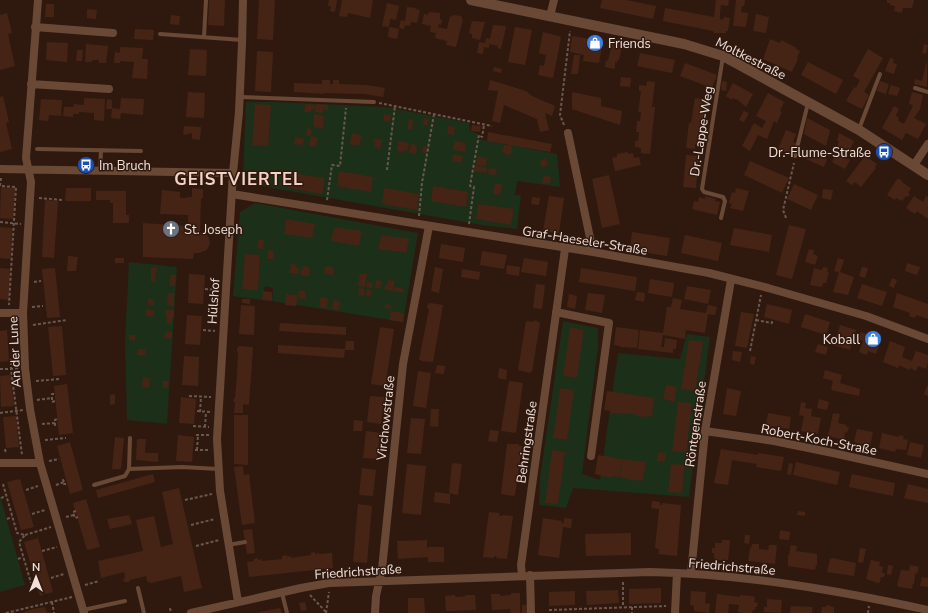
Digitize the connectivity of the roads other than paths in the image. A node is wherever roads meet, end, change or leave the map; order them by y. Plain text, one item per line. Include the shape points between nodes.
1 (38, 0) edge
2 (206, 0) edge
3 (243, 0) edge
4 (471, 0) edge
5 (554, 0) edge
6 (550, 16) junction
7 (35, 27) junction
8 (114, 33) dead end
9 (160, 34) dead end
10 (204, 37) junction
11 (242, 40) junction
12 (723, 56) junction
13 (880, 74) dead end
14 (32, 84) junction
15 (915, 88) dead end
16 (109, 89) dead end
17 (928, 92) edge
18 (240, 97) junction
19 (374, 102) road end
20 (809, 102) junction
21 (859, 130) junction
22 (568, 134) road end
23 (928, 144) edge
24 (37, 149) dead end
25 (101, 150) junction
26 (141, 151) dead end
27 (795, 156) road end
28 (914, 166) junction
29 (29, 170) junction
30 (100, 171) junction
31 (0, 173) edge
32 (233, 173) junction
33 (928, 175) edge
34 (232, 194) junction
35 (721, 218) dead end
36 (429, 226) junction
37 (565, 249) junction
38 (593, 252) junction
39 (731, 280) junction
40 (556, 312) junction
41 (0, 313) edge
42 (23, 313) junction
43 (928, 339) edge
44 (705, 431) junction
45 (130, 438) dead end
46 (591, 456) dead end
47 (43, 463) junction
48 (0, 464) edge
49 (129, 469) junction
50 (218, 469) junction
51 (928, 474) edge
52 (94, 485) dead end
53 (245, 542) dead end
54 (228, 545) junction
55 (677, 573) junction
56 (691, 573) junction
57 (530, 575) junction
58 (522, 576) junction
59 (379, 581) junction
60 (138, 588) dead end
61 (282, 592) junction
62 (125, 601) dead end
63 (238, 602) junction
64 (675, 609) edge
65 (928, 610) edge
66 (83, 612) edge
67 (144, 613) edge
68 (191, 613) edge
69 (287, 613) edge
70 (375, 613) edge
71 (532, 613) edge

1 - 7 street, An der Lune
2 - 10 lane
3 - 11 street, Hülshof
4 - 6 street, Moltkestraße
5 - 6 street
6 - 12 street, Moltkestraße via 684,44
7 - 8 street
7 - 14 street, An der Lune
9 - 10 lane
10 - 11 lane
11 - 18 street, Hülshof
12 - 20 street, Moltkestraße
12 - 35 lane, Dr.-Lappe-Weg via 702,189 704,192 723,197 725,201
13 - 21 lane
14 - 16 street
14 - 29 street, An der Lune via 26,158
15 - 17 lane
18 - 19 lane
18 - 32 street, Hülshof
20 - 21 street, Moltkestraße
20 - 27 lane
21 - 28 street, Moltkestraße
22 - 38 street
23 - 28 street
24 - 25 lane
25 - 26 lane
25 - 30 lane
28 - 33 street, Moltkestraße
29 - 30 street
29 - 31 street
29 - 42 street, An der Lune via 31,182
30 - 32 street
32 - 34 street, Hülshof
34 - 36 street, Graf-Haeseler-Straße
34 - 50 street, Hülshof via 219,388
36 - 37 street, Graf-Haeseler-Straße
36 - 59 street, Virchowstraße via 403,364
37 - 38 street, Graf-Haeseler-Straße
37 - 40 street, Behringstraße
38 - 39 street, Graf-Haeseler-Straße via 709,273
39 - 43 street, Graf-Haeseler-Straße via 866,316
39 - 44 street, Röntgenstraße
40 - 46 street via 609,322
40 - 58 street, Behringstraße via 522,558
41 - 42 street
42 - 47 street, An der Lune via 30,410
44 - 51 street, Robert-Koch-Straße via 828,452
44 - 56 street, Röntgenstraße
45 - 49 lane
47 - 48 street
47 - 66 street, An der Lune
49 - 50 lane
49 - 52 lane via 125,476
50 - 54 street, Hülshof
53 - 54 lane
54 - 63 street, Hülshof
55 - 56 street, Friedrichstraße
55 - 57 street, Friedrichstraße
55 - 64 street
56 - 65 street, Friedrichstraße via 808,586
57 - 58 street, Friedrichstraße
57 - 71 street
58 - 59 street, Friedrichstraße
59 - 61 street, Friedrichstraße via 329,583
59 - 70 street, Virchowstraße
60 - 67 lane
61 - 63 street, Friedrichstraße
61 - 69 lane
62 - 66 lane
63 - 68 street, Friedrichstraße

